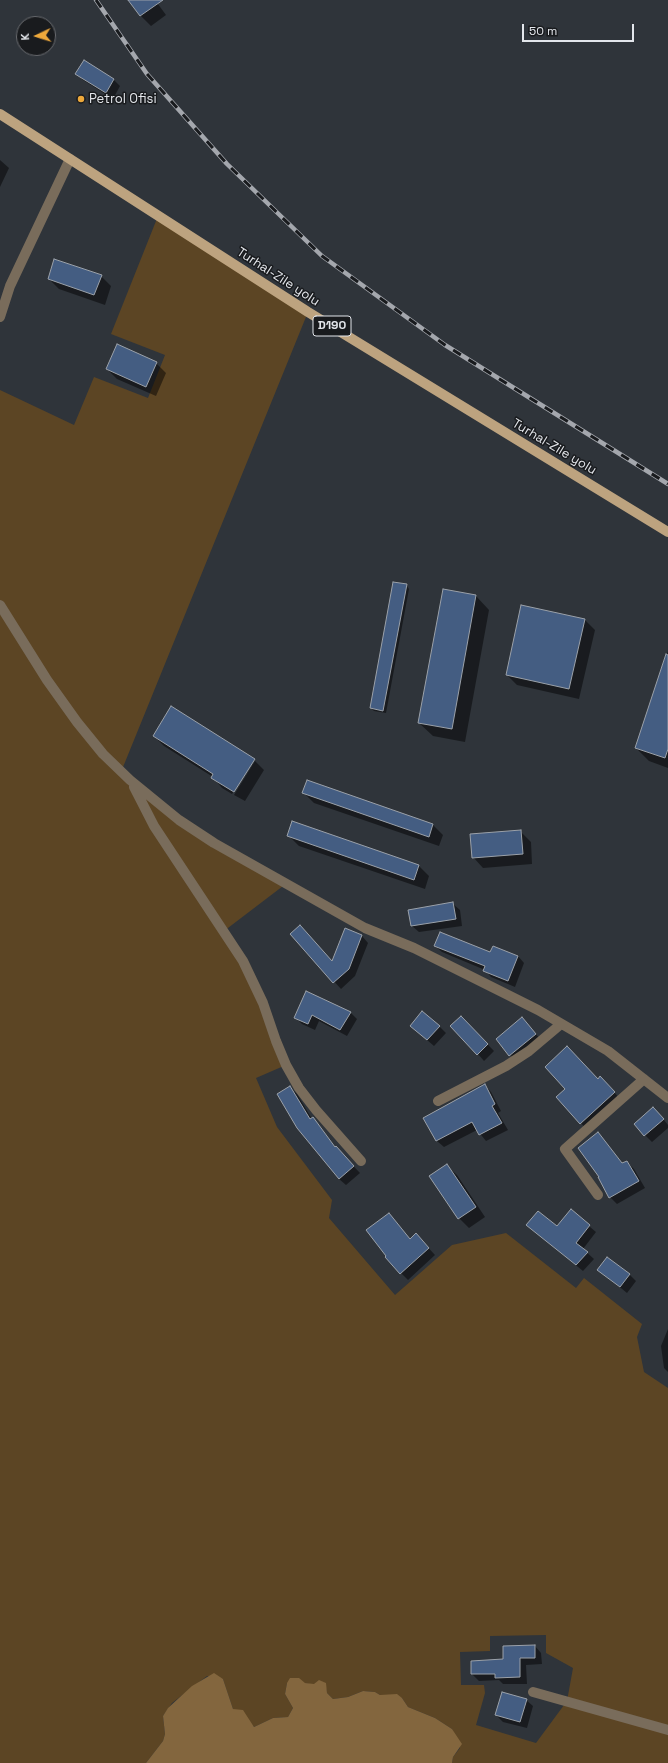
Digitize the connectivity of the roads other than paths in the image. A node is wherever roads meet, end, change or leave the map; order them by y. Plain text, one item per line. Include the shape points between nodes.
1 (0, 114) edge
2 (70, 159) junction
3 (0, 316) edge
4 (668, 532) edge
5 (0, 605) edge
6 (130, 780) junction
7 (561, 1024) junction
8 (644, 1079) junction
9 (668, 1098) edge
10 (438, 1101) dead end
11 (361, 1161) dead end
12 (598, 1195) dead end
13 (533, 1692) dead end
14 (668, 1730) edge

1 - 2 main road, Turhal-Zile yolu / D190
2 - 3 street via 10,286
2 - 4 main road, Turhal-Zile yolu / D190 via 308,312
5 - 6 street via 77,722 103,754
6 - 7 street via 179,820 214,843 365,928 462,970
6 - 11 street via 154,826 243,961 263,1003 286,1065 299,1088
7 - 8 street via 608,1051
7 - 10 street via 529,1052
8 - 9 street
8 - 12 street via 565,1149
13 - 14 street

